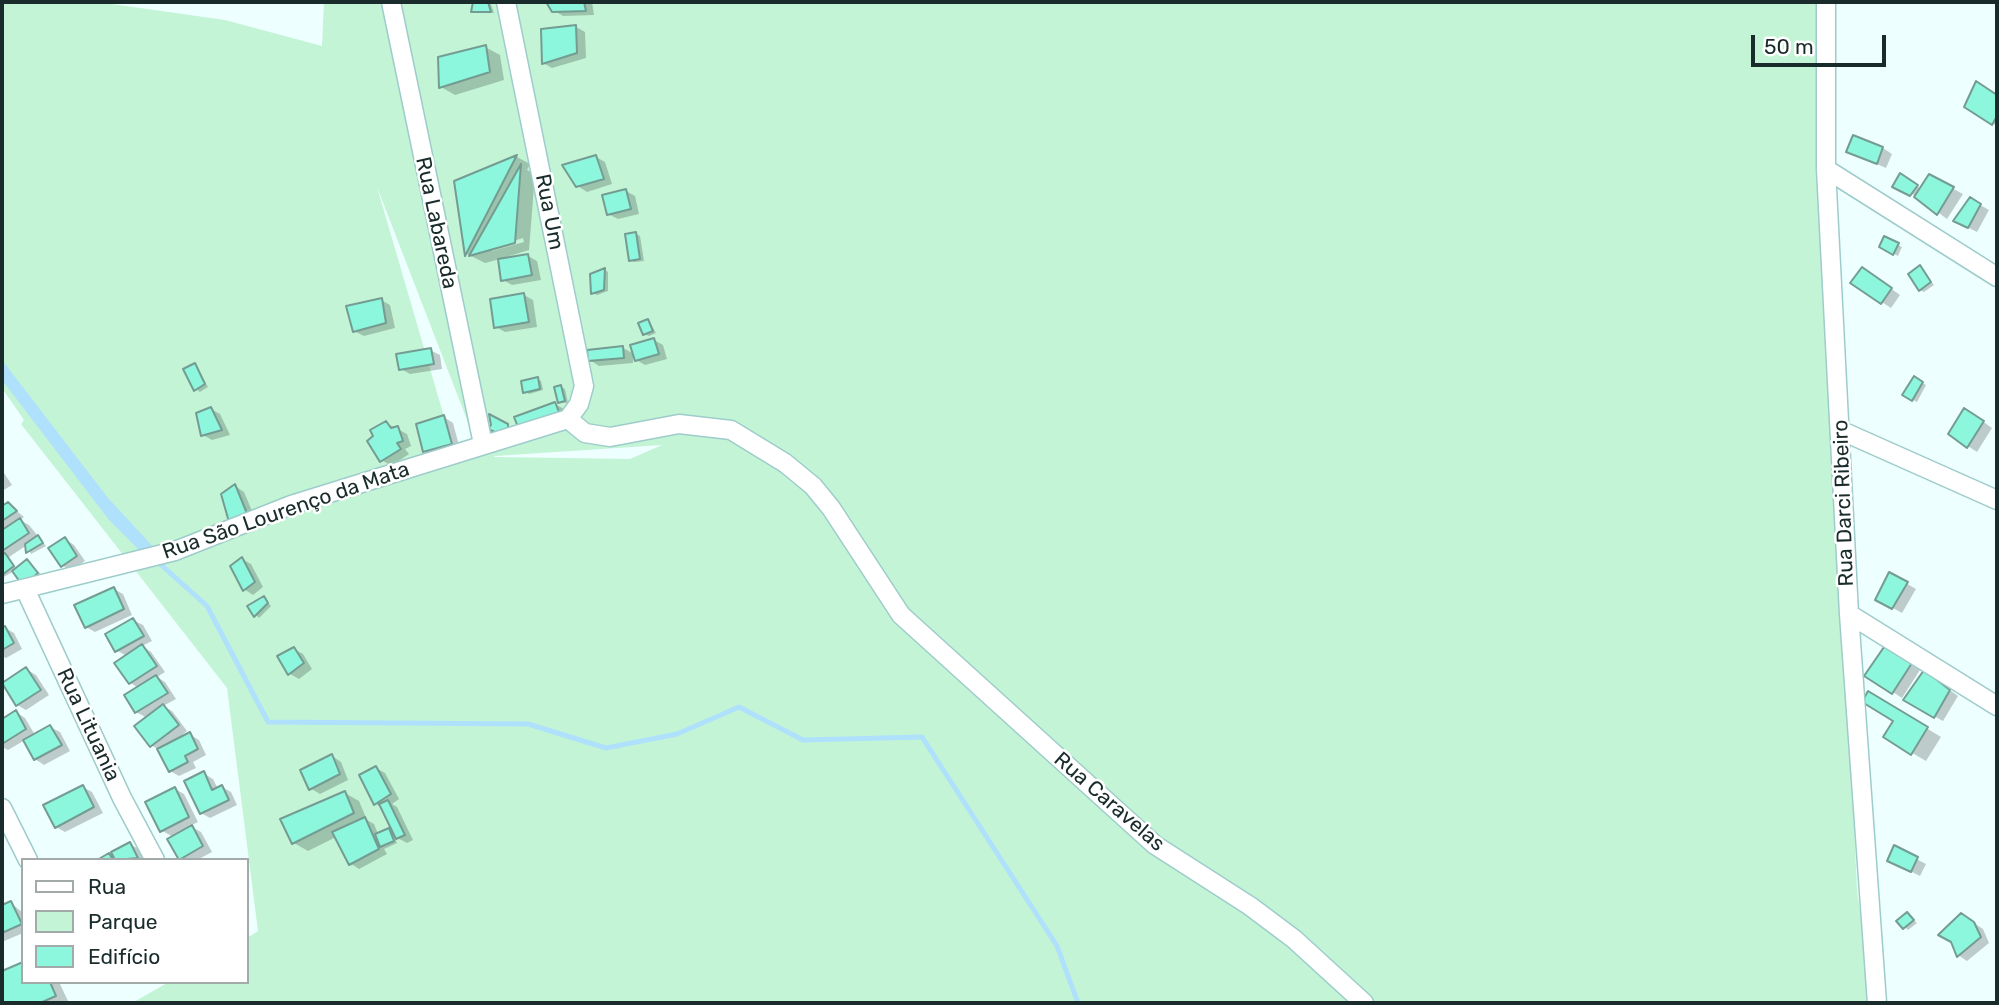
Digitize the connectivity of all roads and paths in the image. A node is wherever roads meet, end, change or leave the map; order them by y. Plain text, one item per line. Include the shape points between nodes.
1 (391, 2) edge
2 (506, 2) edge
3 (1826, 2) edge
4 (1826, 169) junction
5 (1997, 278) edge
6 (569, 419) junction
7 (1842, 432) junction
8 (483, 444) junction
9 (1997, 500) edge
10 (25, 589) junction
11 (3, 592) edge
12 (1849, 614) junction
13 (1997, 706) edge
14 (2, 808) edge
15 (27, 858) edge
16 (154, 858) edge
17 (1364, 1003) edge
18 (1877, 1003) edge

1 - 8 street, Rua Labareda
2 - 6 street, Rua Um via 584,386
3 - 4 street, Rua Darci Ribeiro
4 - 5 street
4 - 7 street, Rua Darci Ribeiro
6 - 8 street, Rua São Lourenço da Mata
6 - 17 street, Rua Caravelas via 585,433 610,438 690,425 731,430 753,441 813,486 901,615 1155,845 1283,931
7 - 9 street
7 - 12 street, Rua Darci Ribeiro
8 - 10 street, Rua São Lourenço da Mata via 291,505 175,551
10 - 11 street, Rua São Lourenço da Mata
10 - 16 street, Rua Lituania
12 - 13 street
12 - 18 street, Rua Darci Ribeiro
14 - 15 street

